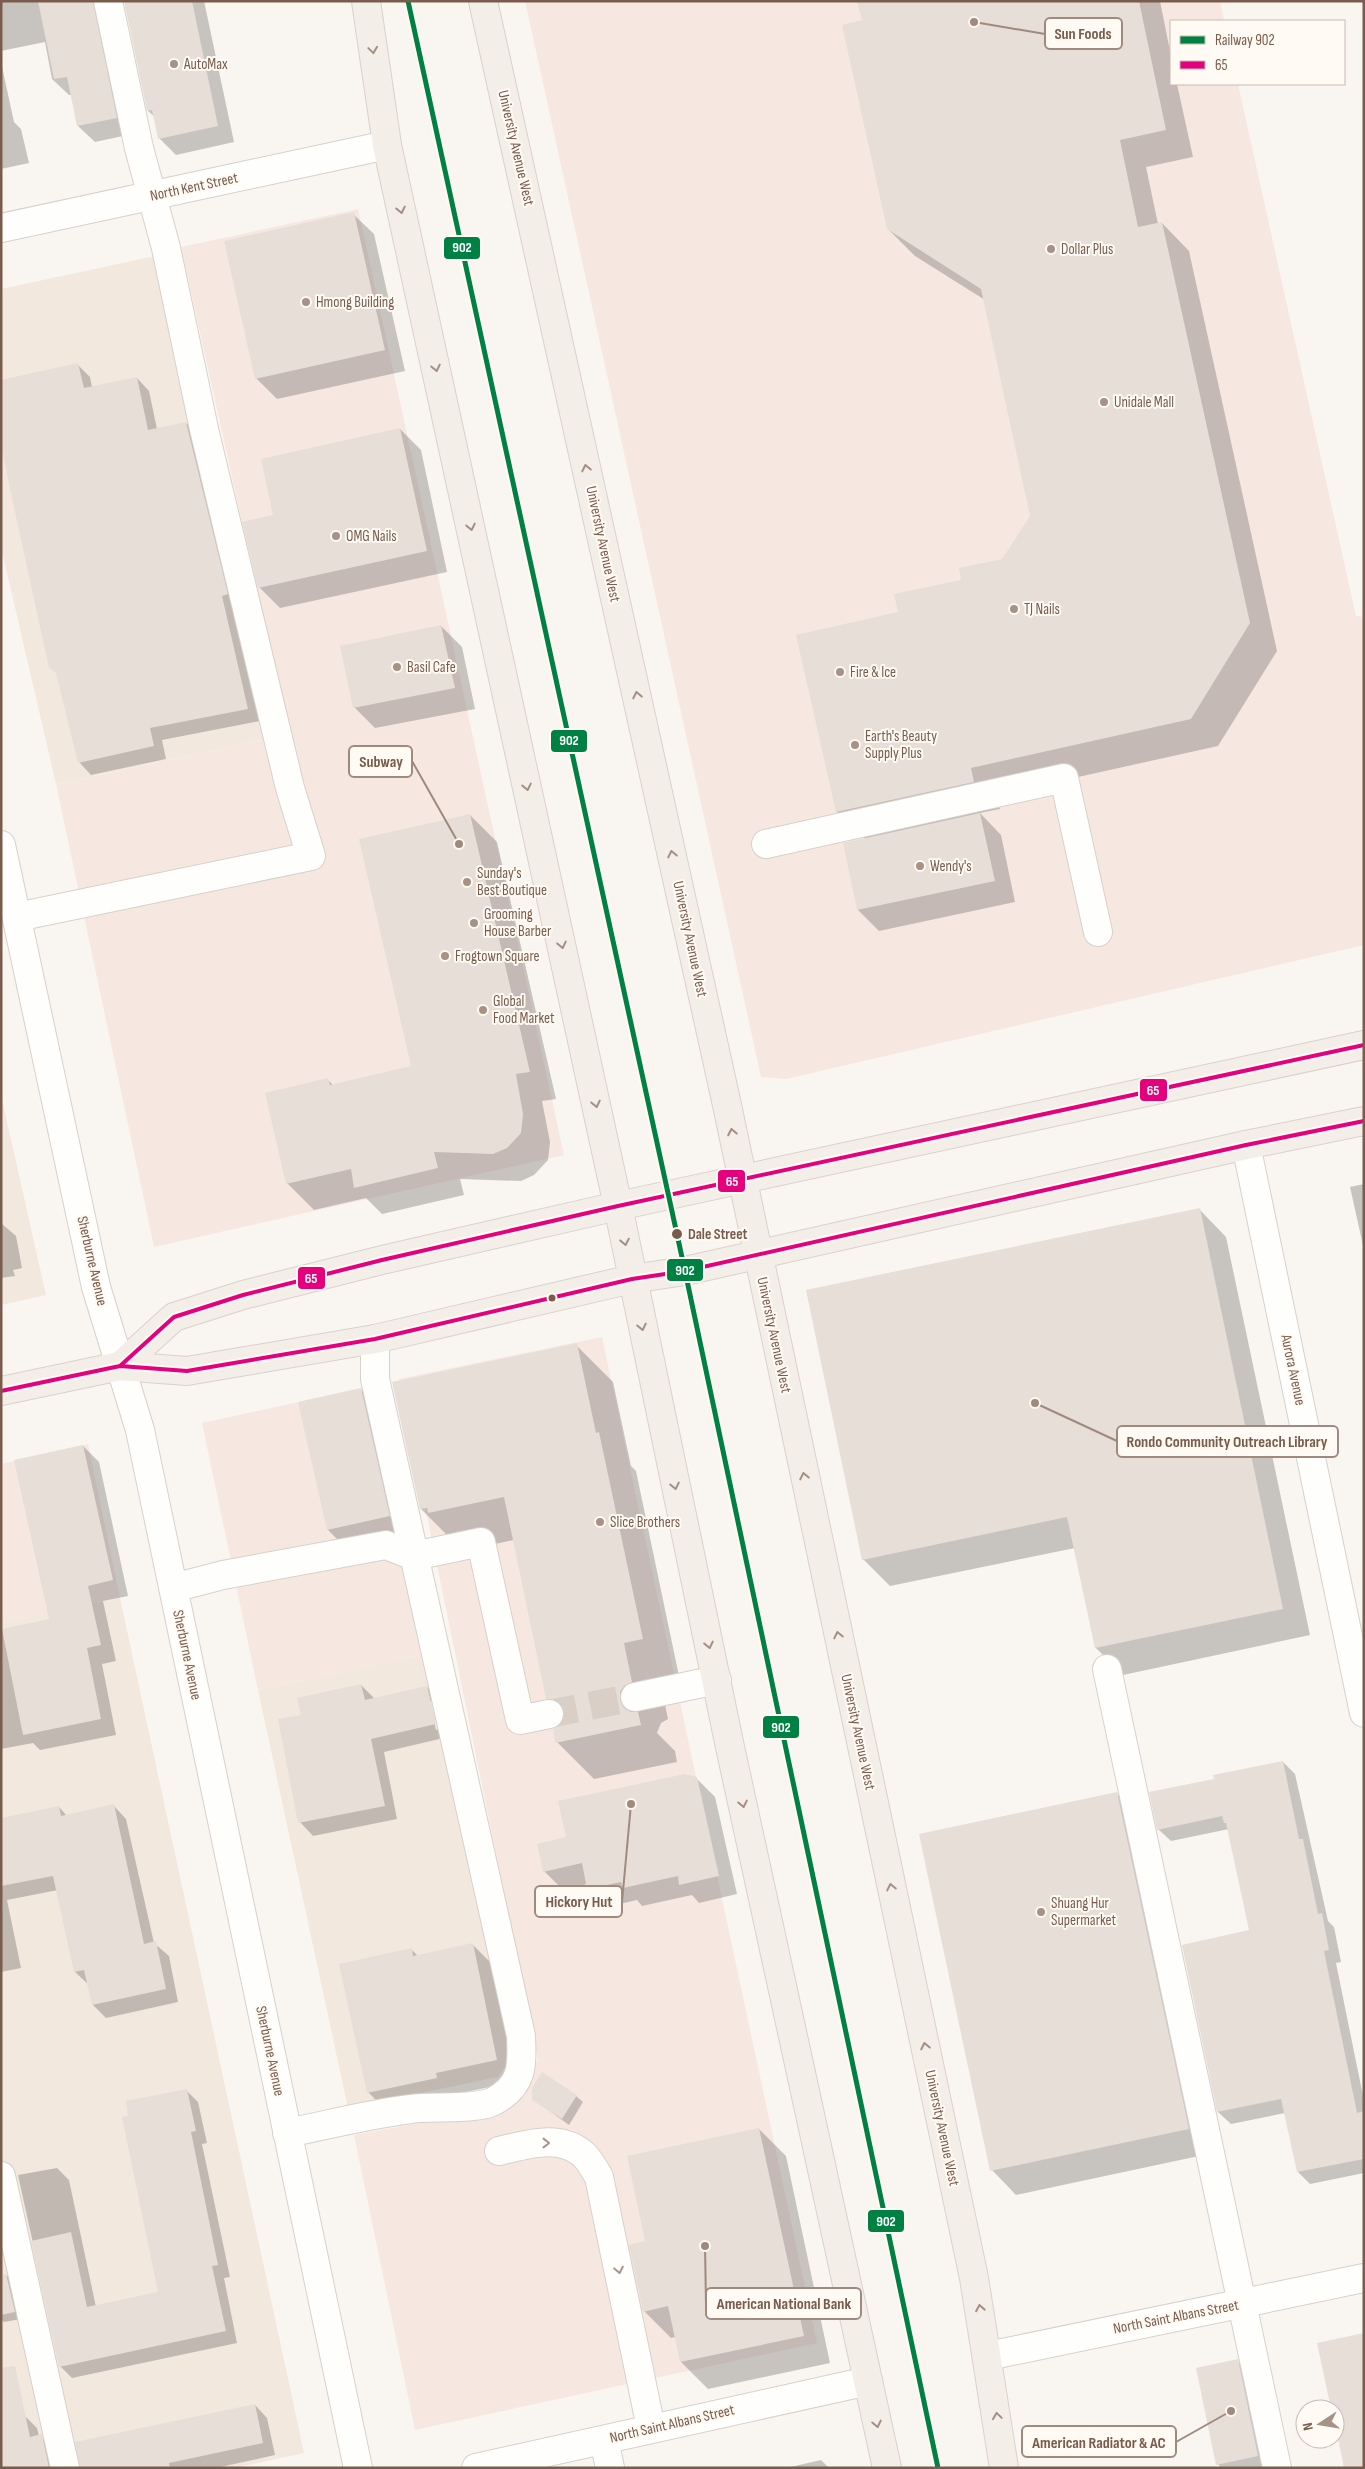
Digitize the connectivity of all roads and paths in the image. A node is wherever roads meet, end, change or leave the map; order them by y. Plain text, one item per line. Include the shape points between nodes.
1 (108, 1) edge
2 (366, 1) edge
3 (483, 1) edge
4 (387, 145) junction
5 (152, 196) junction
6 (1, 228) edge
7 (766, 844) dead end
8 (1, 845) edge
9 (17, 917) junction
10 (1098, 932) dead end
11 (1364, 1045) edge
12 (1364, 1121) edge
13 (1246, 1145) junction
14 (742, 1180) junction
15 (618, 1206) junction
16 (757, 1254) junction
17 (632, 1279) junction
18 (375, 1339) junction
19 (120, 1366) junction
20 (1, 1390) edge
21 (414, 1556) junction
22 (173, 1588) junction
23 (1107, 1669) dead end
24 (717, 1680) junction
25 (635, 1697) tunnel mouth
26 (1364, 1713) edge
27 (549, 1714) tunnel mouth
28 (286, 2133) junction
29 (499, 2151) dead end
30 (1, 2176) edge
31 (1364, 2278) edge
32 (1242, 2304) junction
33 (988, 2356) junction
34 (868, 2381) junction
35 (651, 2428) junction
36 (604, 2440) junction
37 (998, 2467) edge
38 (65, 2468) edge
39 (358, 2468) edge
40 (476, 2468) edge
41 (610, 2468) edge
42 (887, 2468) edge
43 (1277, 2468) edge

1 - 5 street
2 -> 4 main road
14 -> 3 main road, University Avenue West
4 - 5 street, North Kent Street
4 -> 15 main road
5 - 6 street, North Kent Street
5 - 9 street via 290,788 311,856
7 - 10 street via 1064,778
8 - 9 street, Sherburne Avenue
9 - 19 street, Sherburne Avenue via 96,1287
11 - 14 main road
12 - 13 main road
13 - 16 main road
13 - 26 street, Aurora Avenue
14 - 15 main road
14 - 16 main road, University Avenue West
15 -> 17 main road
15 - 19 main road via 373,1262 243,1295 174,1317
16 - 17 main road via 685,1271
33 -> 16 main road, University Avenue West
17 - 18 main road
17 -> 24 main road
18 - 19 main road via 187,1371
18 - 21 street via 375,1379
19 - 20 main road
19 - 22 street, Sherburne Avenue via 140,1430
21 - 22 street via 386,1545
21 - 27 street via 481,1542 520,1720
21 - 28 street via 521,2036 522,2069 513,2086 493,2102 410,2109
22 - 28 street, Sherburne Avenue
23 - 32 street
24 - 25 street
24 -> 34 main road
28 - 39 street, Sherburne Avenue
29 -> 35 street via 544,2142 570,2145 585,2156 599,2177
30 - 38 street
31 - 32 street, North Saint Albans Street
32 - 33 street, North Saint Albans Street
32 - 43 street
37 -> 33 main road, University Avenue West
34 - 35 street, North Saint Albans Street
34 -> 42 main road
35 - 36 street, North Saint Albans Street
36 - 40 street, North Saint Albans Street
36 - 41 street

